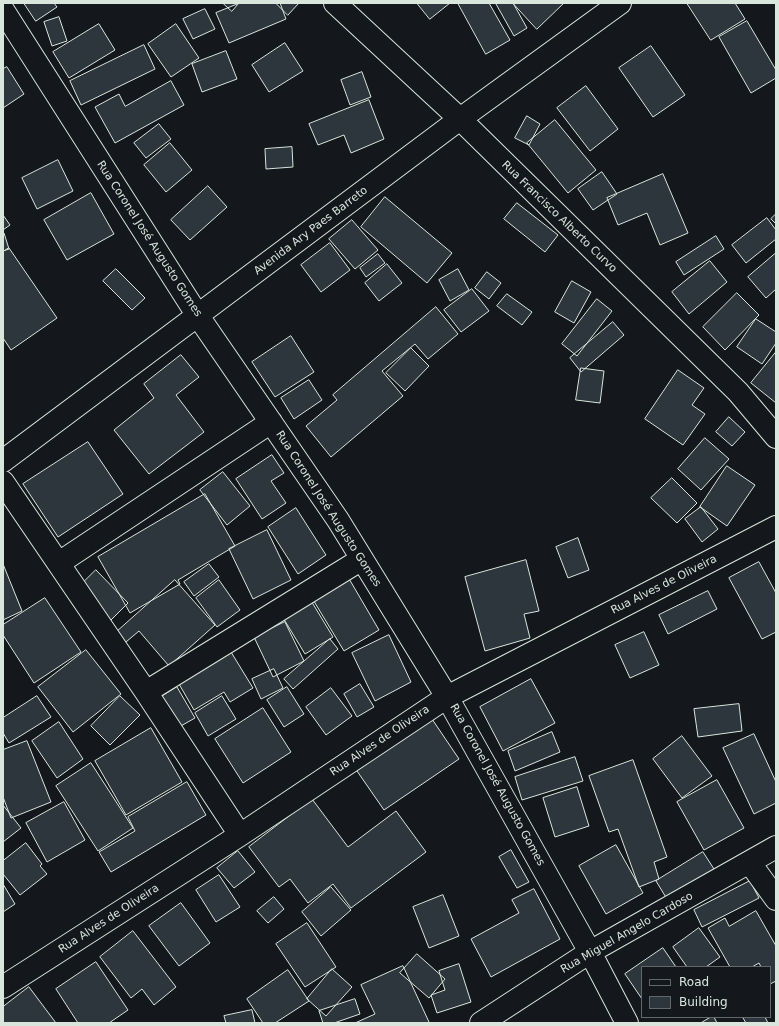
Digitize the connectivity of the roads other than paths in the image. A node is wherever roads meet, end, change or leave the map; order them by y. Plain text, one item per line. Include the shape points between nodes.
1 (335, 3) edge
2 (620, 3) edge
3 (3, 10) edge
4 (460, 119) junction
5 (198, 316) junction
6 (271, 422) junction
7 (776, 437) edge
8 (3, 461) edge
9 (3, 482) edge
10 (776, 526) edge
11 (362, 559) junction
12 (59, 563) junction
13 (146, 692) junction
14 (447, 696) junction
15 (240, 835) junction
16 (776, 847) edge
17 (750, 863) junction
18 (776, 899) edge
19 (590, 952) junction
20 (3, 988) edge
21 (481, 1023) edge
22 (627, 1023) edge

1 - 4 street, Rua Francisco Alberto Curvo
2 - 4 street, Avenida Ary Paes Barreto
3 - 5 street, Rua Coronel José Augusto Gomes
4 - 5 street, Avenida Ary Paes Barreto
4 - 7 street, Rua Francisco Alberto Curvo via 738,392
5 - 6 street, Rua Coronel José Augusto Gomes
5 - 8 street, Avenida Ary Paes Barreto
6 - 11 street, Rua Coronel José Augusto Gomes
6 - 12 street
9 - 12 street
10 - 14 street, Rua Alves de Oliveira
11 - 13 street
11 - 14 street, Rua Coronel José Augusto Gomes
12 - 13 street
13 - 15 street
14 - 15 street, Rua Alves de Oliveira
14 - 19 street, Rua Coronel José Augusto Gomes
15 - 20 street, Rua Alves de Oliveira
16 - 17 street, Rua Miguel Angelo Cardoso
17 - 18 street
17 - 19 street, Rua Miguel Angelo Cardoso
19 - 21 street, Rua Miguel Angelo Cardoso
19 - 22 street, Rua Coronel José Augusto Gomes

